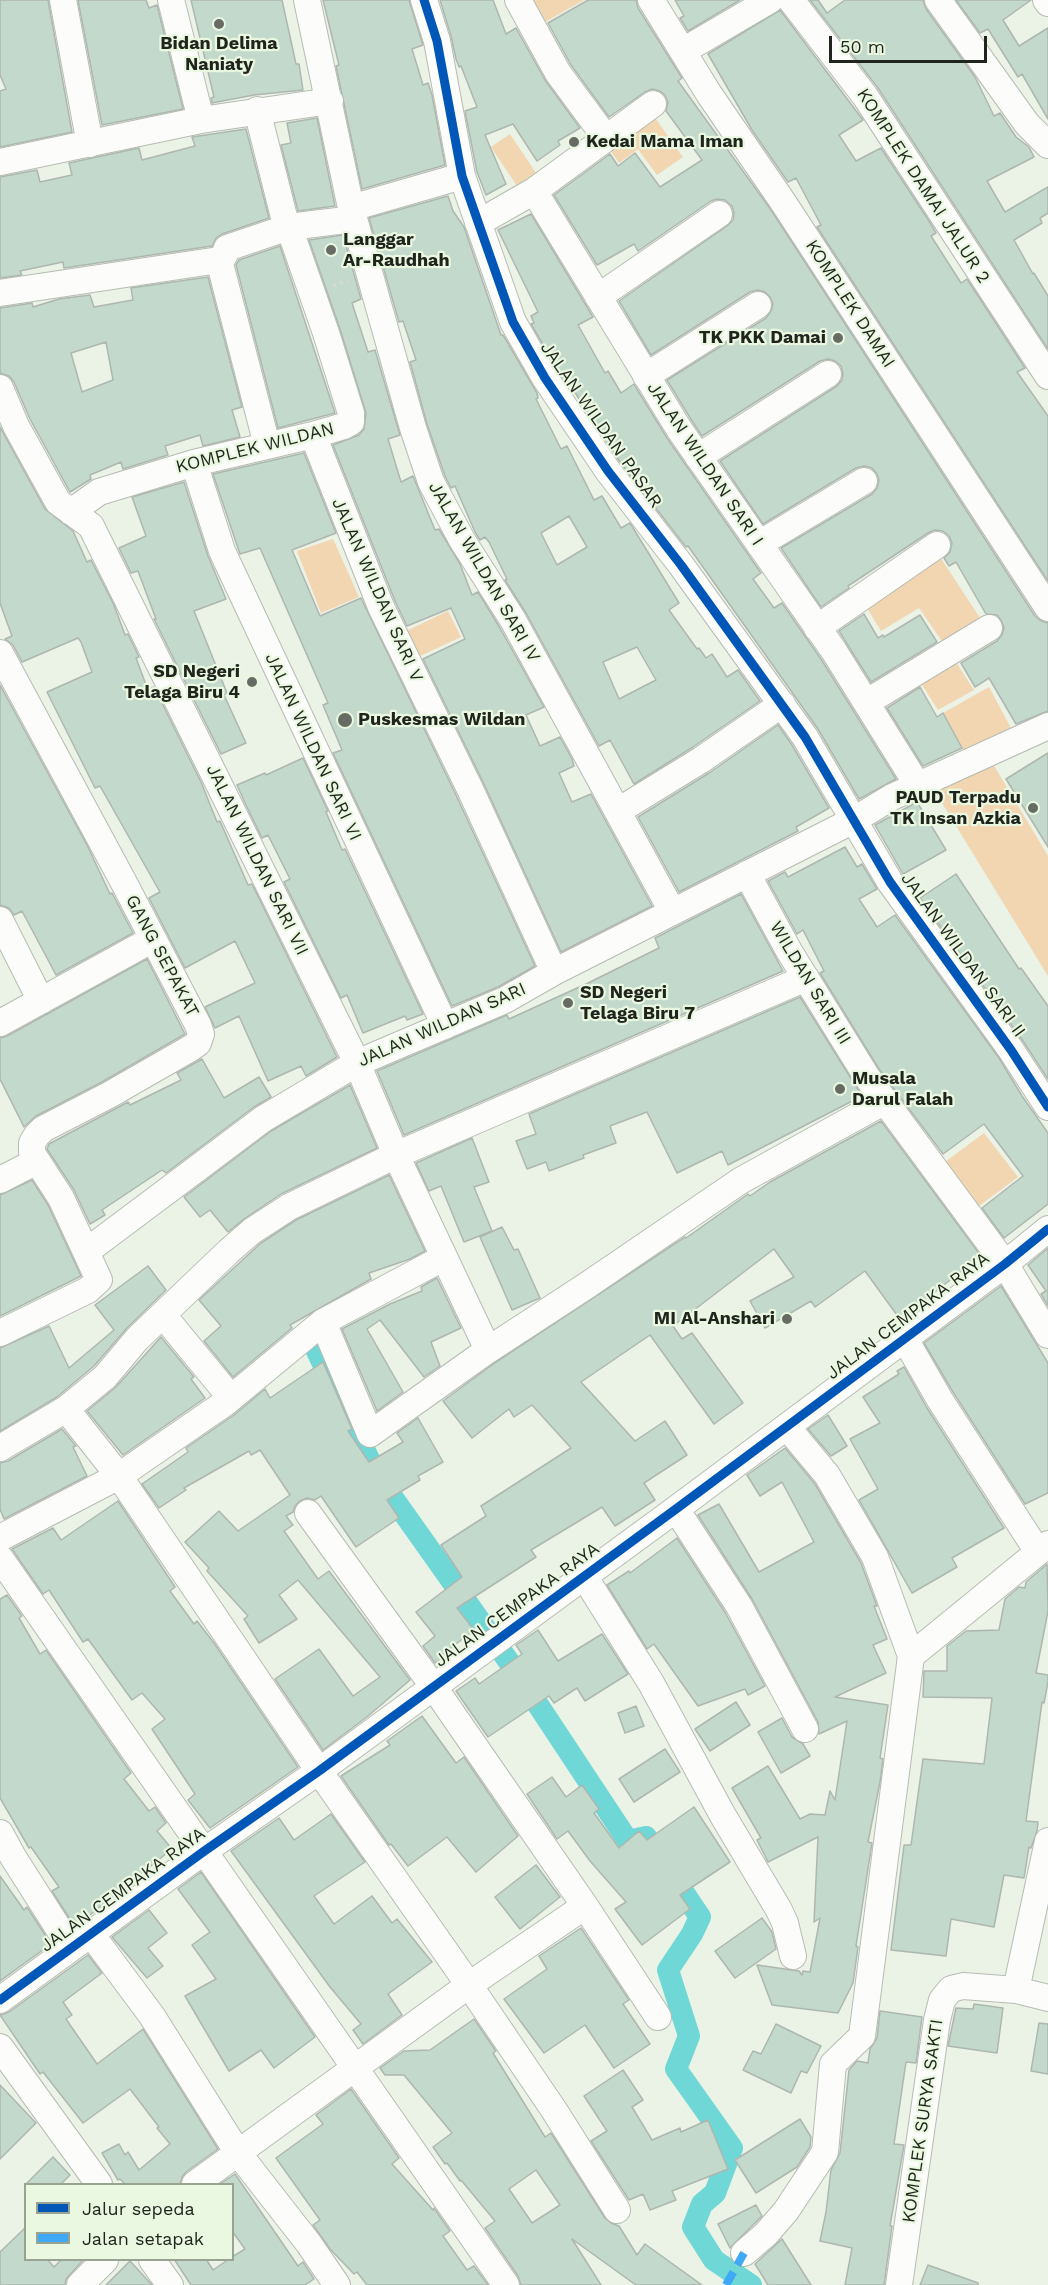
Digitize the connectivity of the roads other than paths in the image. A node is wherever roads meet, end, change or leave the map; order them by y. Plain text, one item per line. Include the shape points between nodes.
1 (63, 0) edge
2 (171, 0) edge
3 (307, 0) edge
4 (424, 0) edge
5 (518, 0) edge
6 (651, 0) edge
7 (771, 0) edge
8 (791, 0) edge
9 (938, 0) edge
10 (682, 51) junction
11 (330, 101) junction
12 (653, 104) dead end
13 (257, 110) junction
14 (201, 120) junction
15 (606, 138) junction
16 (90, 144) junction
17 (1048, 145) edge
18 (0, 162) edge
19 (462, 176) junction
20 (534, 191) junction
21 (352, 213) junction
22 (719, 214) dead end
23 (478, 222) junction
24 (289, 227) junction
25 (219, 260) junction
26 (0, 293) edge
27 (598, 297) junction
28 (758, 305) dead end
29 (828, 374) dead end
30 (646, 376) junction
31 (1048, 376) edge
32 (0, 388) edge
33 (313, 435) junction
34 (267, 445) junction
35 (698, 457) junction
36 (194, 463) junction
37 (864, 481) dead end
38 (71, 512) junction
39 (759, 544) junction
40 (937, 545) dead end
41 (1048, 608) edge
42 (817, 628) junction
43 (989, 628) dead end
44 (0, 653) edge
45 (867, 702) junction
46 (782, 704) junction
47 (1048, 726) edge
48 (918, 786) junction
49 (618, 811) junction
50 (854, 820) junction
51 (747, 874) junction
52 (672, 911) junction
53 (0, 920) edge
54 (153, 939) junction
55 (554, 972) junction
56 (806, 978) junction
57 (41, 1001) junction
58 (0, 1023) edge
59 (445, 1026) junction
60 (357, 1062) junction
61 (885, 1101) junction
62 (1048, 1107) edge
63 (396, 1155) junction
64 (37, 1161) junction
65 (0, 1180) edge
66 (1048, 1229) edge
67 (87, 1251) junction
68 (443, 1258) junction
69 (1005, 1264) junction
70 (163, 1315) junction
71 (323, 1322) junction
72 (0, 1333) edge
73 (1048, 1335) edge
74 (905, 1340) junction
75 (488, 1350) junction
76 (231, 1398) junction
77 (66, 1409) junction
78 (787, 1427) junction
79 (0, 1448) edge
80 (119, 1476) junction
81 (676, 1509) junction
82 (308, 1513) dead end
83 (0, 1538) edge
84 (1043, 1548) edge
85 (0, 1558) edge
86 (584, 1576) junction
87 (911, 1656) junction
88 (433, 1686) junction
89 (805, 1729) dead end
90 (319, 1771) junction
91 (0, 1833) edge
92 (1048, 1841) edge
93 (203, 1852) junction
94 (585, 1906) junction
95 (81, 1941) junction
96 (793, 1956) dead end
97 (469, 1985) junction
98 (1016, 1990) junction
99 (1048, 1998) edge
100 (0, 2001) edge
101 (658, 2016) dead end
102 (0, 2047) edge
103 (354, 2068) junction
104 (238, 2153) junction
105 (98, 2183) edge
106 (196, 2183) edge
107 (617, 2210) dead end
108 (744, 2253) dead end
109 (103, 2261) edge
110 (153, 2261) edge
111 (80, 2285) edge
112 (170, 2285) edge
113 (337, 2285) edge
114 (506, 2285) edge
115 (899, 2285) edge

1 - 16 street
2 - 14 street
3 - 11 street, JALAN WILDAN SARI IV
4 - 19 street, JALAN WILDAN PASAR via 437,41
5 - 15 street via 558,74
6 - 10 street, KOMPLEK DAMAI
7 - 10 street
8 - 31 street, KOMPLEK DAMAI JALUR 2 via 865,96
9 - 17 street via 1027,124
10 - 41 street, KOMPLEK DAMAI
11 - 13 street
11 - 21 street, JALAN WILDAN SARI IV
12 - 15 street
13 - 14 street
13 - 24 street, KOMPLEK WILDAN
14 - 16 street
15 - 20 street
16 - 18 street
19 - 21 street
19 - 23 street, JALAN WILDAN PASAR
20 - 23 street
20 - 27 street, JALAN WILDAN SARI I
21 - 24 street
21 - 49 street, JALAN WILDAN SARI IV via 431,482 513,620
22 - 27 street
23 - 46 street, JALAN WILDAN PASAR via 513,322 545,378 608,471
24 - 25 street via 227,248
24 - 33 street, KOMPLEK WILDAN via 352,418 348,424
25 - 26 street
25 - 34 street
27 - 30 street, JALAN WILDAN SARI I
28 - 30 street
29 - 35 street
30 - 35 street, JALAN WILDAN SARI I
32 - 38 street, JALAN WILDAN SARI VII via 58,502
33 - 34 street, KOMPLEK WILDAN
33 - 55 street, JALAN WILDAN SARI V via 381,607
34 - 36 street, KOMPLEK WILDAN
35 - 39 street, JALAN WILDAN SARI I
36 - 38 street, KOMPLEK WILDAN via 99,492
36 - 59 street, JALAN WILDAN SARI VI via 222,551
37 - 39 street
38 - 60 street, JALAN WILDAN SARI VII via 91,526
39 - 42 street, JALAN WILDAN SARI I
40 - 42 street
42 - 45 street, JALAN WILDAN SARI I
43 - 45 street
44 - 54 street, GANG SEPAKAT
45 - 48 street, JALAN WILDAN SARI I
46 - 49 street
46 - 50 street, JALAN WILDAN PASAR
47 - 48 street, JALAN WILDAN SARI
48 - 50 street, JALAN WILDAN SARI
49 - 52 street, JALAN WILDAN SARI IV
50 - 51 street, JALAN WILDAN SARI
50 - 62 street, JALAN WILDAN SARI II via 890,882
51 - 52 street, JALAN WILDAN SARI
51 - 56 street, WILDAN SARI III
52 - 55 street, JALAN WILDAN SARI
53 - 57 street
54 - 57 street
54 - 64 street, GANG SEPAKAT via 198,1025 198,1043 43,1129 32,1143
55 - 59 street, JALAN WILDAN SARI
56 - 61 street, WILDAN SARI III
56 - 63 street
57 - 58 street
59 - 60 street, JALAN WILDAN SARI
60 - 63 street, JALAN WILDAN SARI VII
60 - 67 street, JALAN WILDAN SARI via 263,1119
61 - 69 street, WILDAN SARI III
61 - 75 street via 740,1181
63 - 68 street, JALAN WILDAN SARI VII
63 - 70 street via 289,1207 252,1231
64 - 65 street
64 - 67 street via 61,1198
66 - 69 street, JALAN CEMPAKA RAYA
67 - 72 street via 99,1275 95,1285
68 - 71 street
68 - 75 street, JALAN WILDAN SARI VII
69 - 73 street, WILDAN SARI III
69 - 74 street, JALAN CEMPAKA RAYA
70 - 76 street
70 - 77 street via 105,1377
71 - 75 street via 370,1434
71 - 76 street
74 - 78 street, JALAN CEMPAKA RAYA
74 - 84 street via 940,1400
76 - 80 street
77 - 79 street
77 - 80 street
78 - 81 street, JALAN CEMPAKA RAYA
78 - 87 street via 827,1475 875,1557
80 - 83 street
80 - 90 street
81 - 86 street, JALAN CEMPAKA RAYA
81 - 89 street via 739,1606
82 - 88 street
84 - 87 street
85 - 93 street
86 - 88 street, JALAN CEMPAKA RAYA
86 - 96 street via 651,1683 722,1815 780,1910
87 - 108 street via 862,2036 834,2064 825,2152 786,2211
88 - 90 street, JALAN CEMPAKA RAYA
88 - 94 street
90 - 93 street, JALAN CEMPAKA RAYA
90 - 97 street
91 - 95 street via 13,1857
92 - 98 street
93 - 95 street, JALAN CEMPAKA RAYA
93 - 103 street
94 - 97 street
94 - 101 street
95 - 100 street, JALAN CEMPAKA RAYA
95 - 104 street via 152,2016
97 - 103 street
97 - 107 street
98 - 99 street, KOMPLEK SURYA SAKTI
98 - 115 street, KOMPLEK SURYA SAKTI via 963,1986 951,1989 942,2000
102 - 105 street
103 - 104 street
103 - 114 street
104 - 106 street
104 - 113 street
109 - 111 street
110 - 112 street

